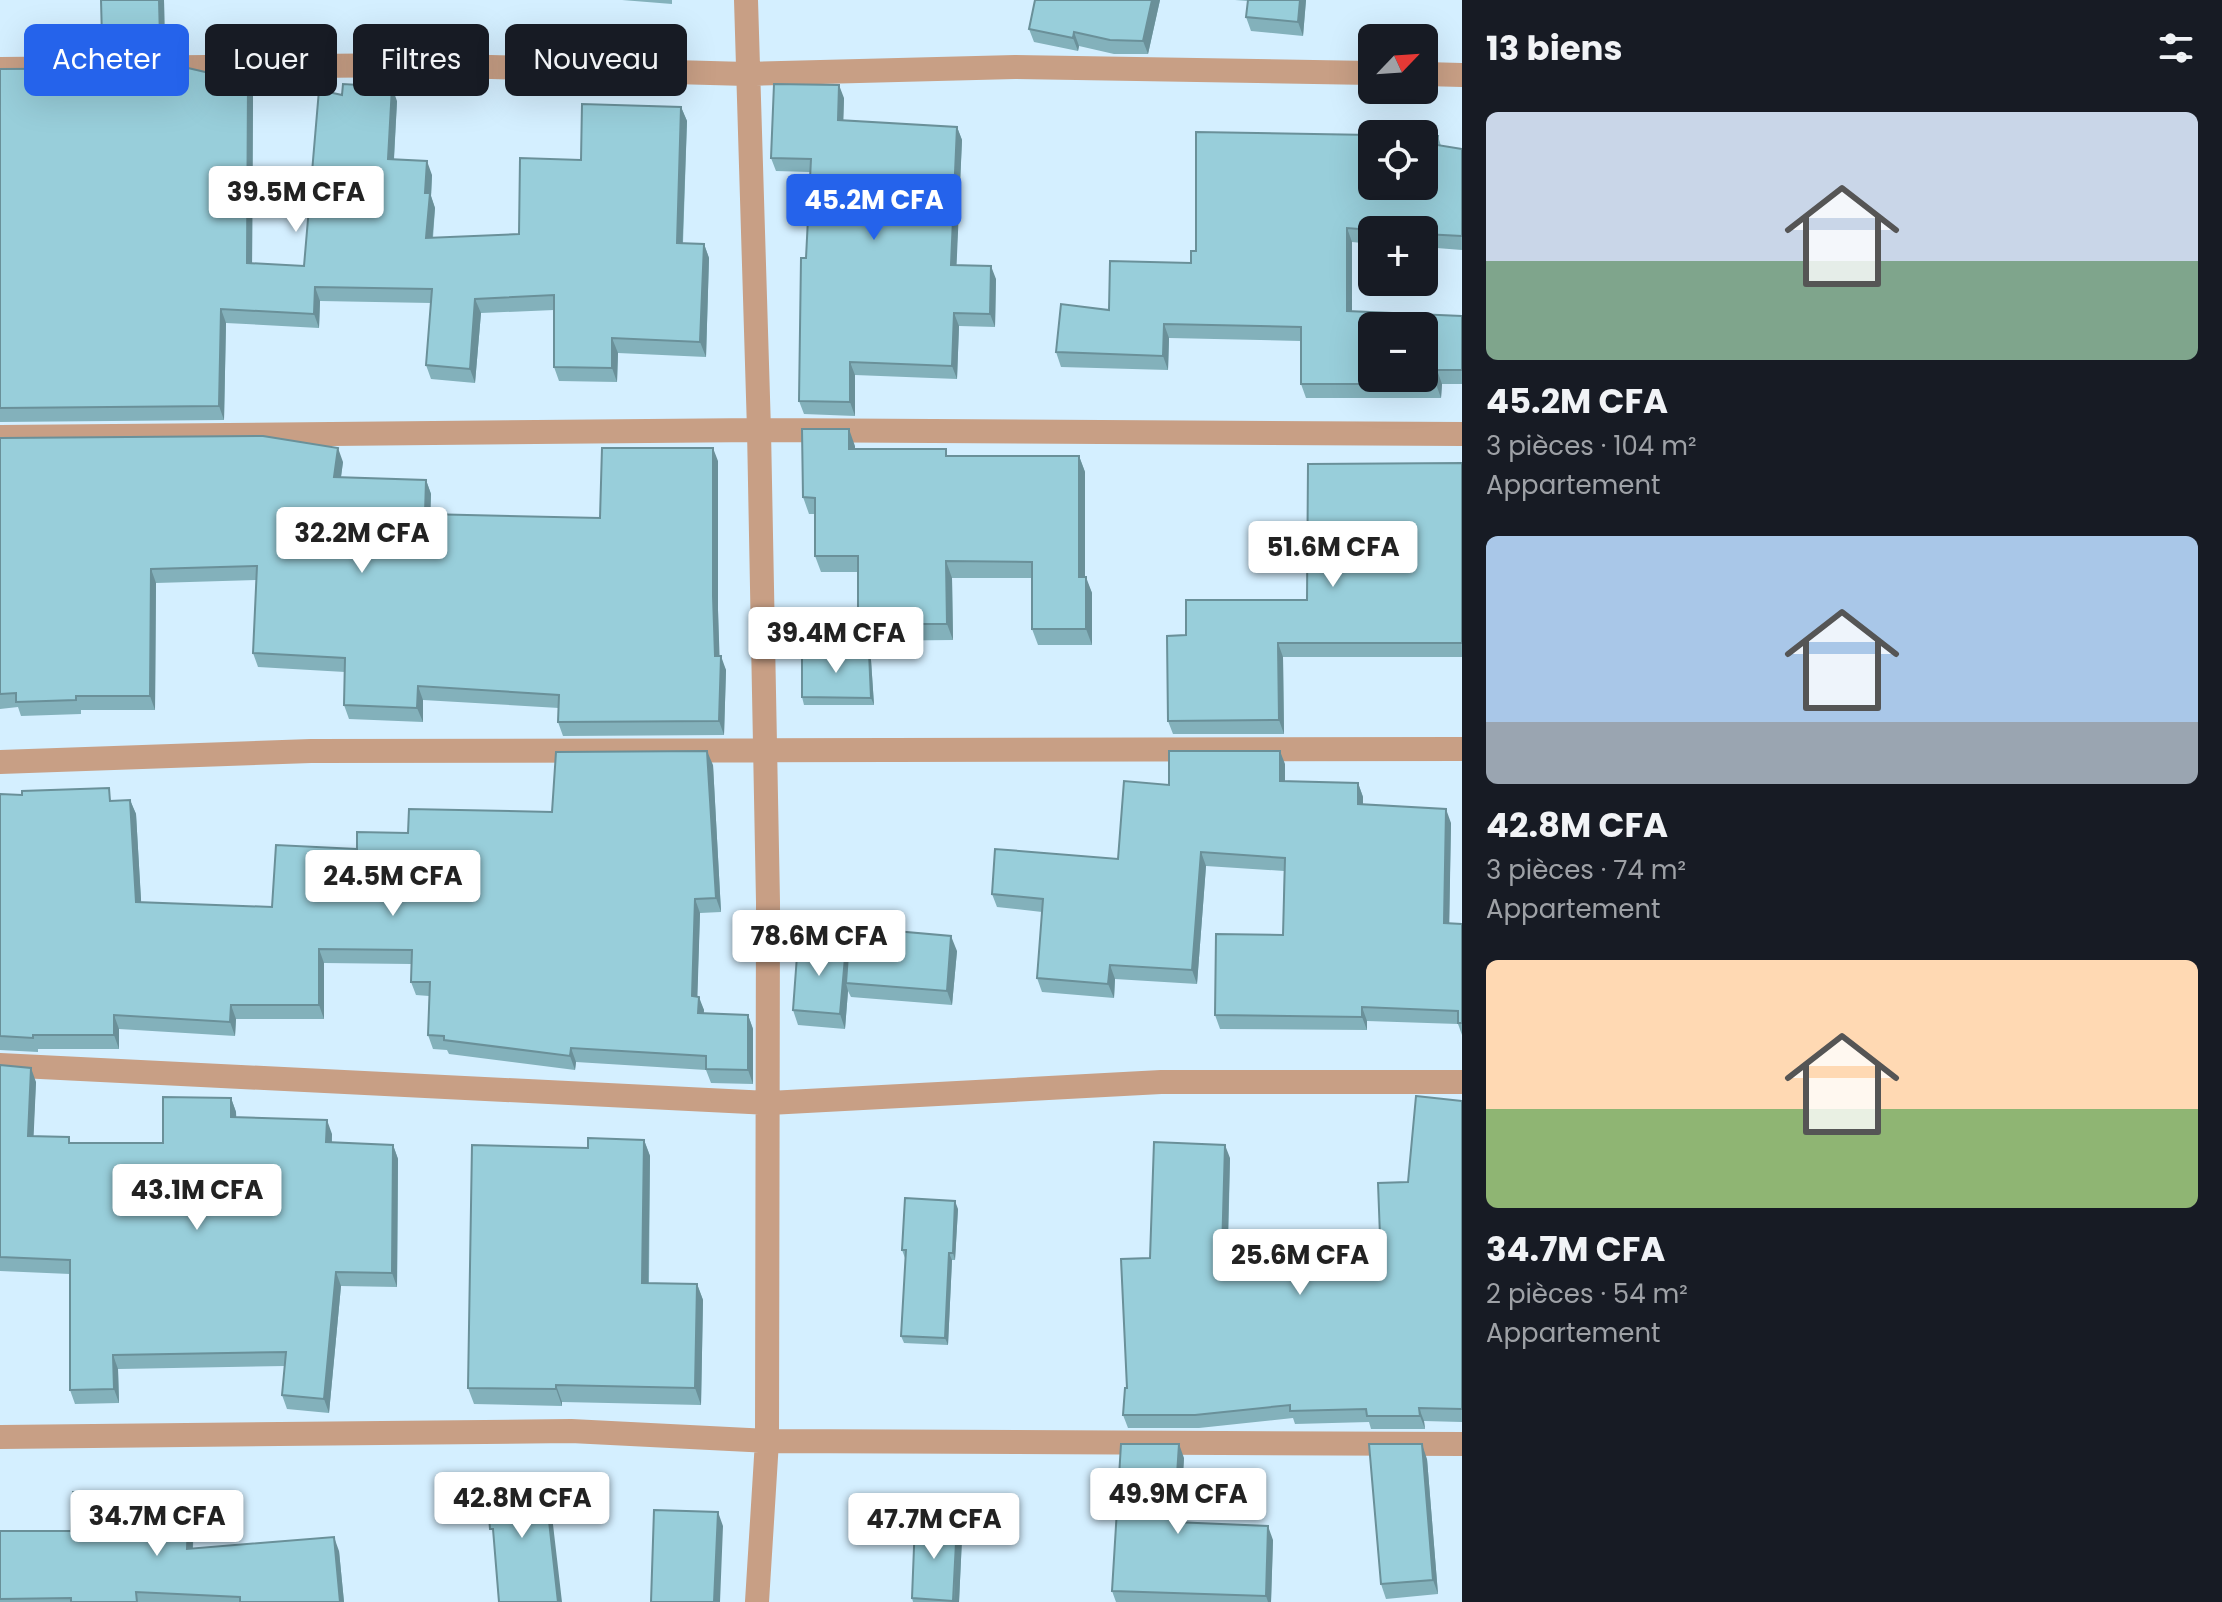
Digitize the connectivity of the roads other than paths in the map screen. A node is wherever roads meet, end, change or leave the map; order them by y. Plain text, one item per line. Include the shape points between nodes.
1 (746, 0) edge
2 (0, 69) edge
3 (1358, 73) edge
4 (747, 74) junction
5 (1438, 74) edge
6 (1462, 75) edge
7 (759, 430) junction
8 (1462, 434) edge
9 (0, 437) edge
10 (1462, 749) edge
11 (763, 751) junction
12 (0, 762) edge
13 (0, 1065) edge
14 (1462, 1082) edge
15 (769, 1103) junction
16 (0, 1437) edge
17 (767, 1441) junction
18 (1462, 1444) edge
19 (757, 1602) edge

1 - 4 street
2 - 4 street via 415,65
3 - 4 street via 1015,67
4 - 7 street
5 - 6 street
7 - 8 street
7 - 9 street
7 - 11 street
10 - 11 street
11 - 12 street via 311,751
11 - 15 street
13 - 15 street
14 - 15 street via 1161,1082
15 - 17 street
16 - 17 street via 571,1431
17 - 18 street
17 - 19 street

